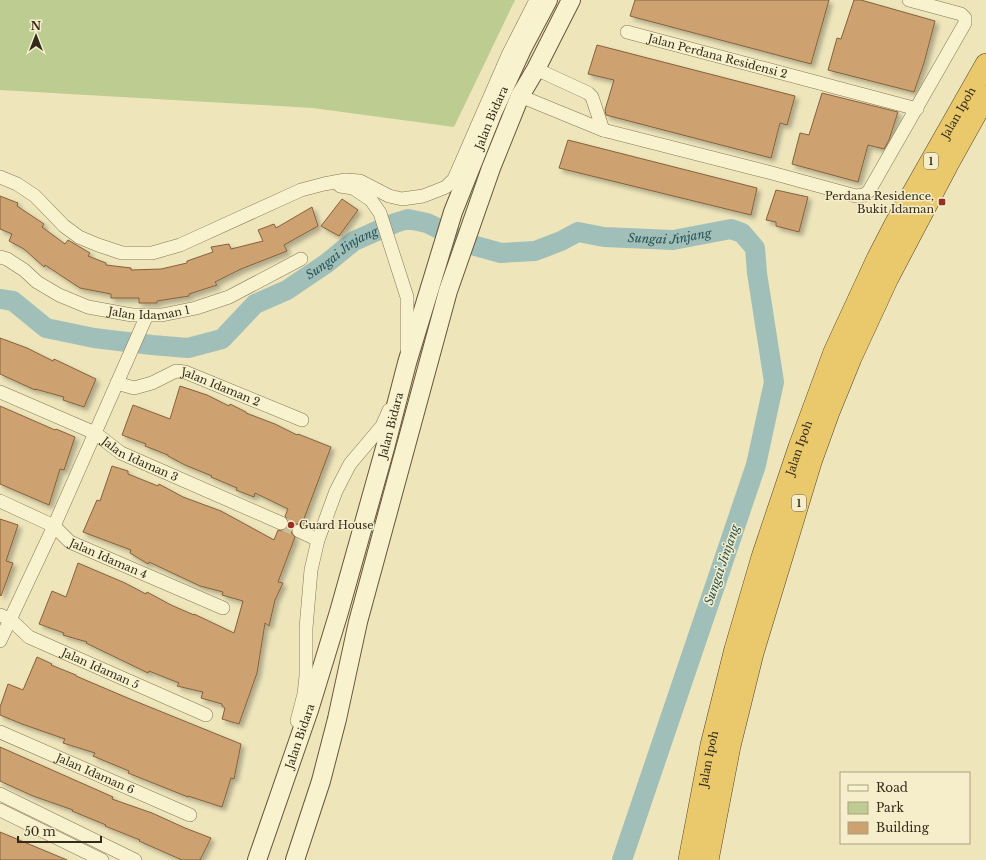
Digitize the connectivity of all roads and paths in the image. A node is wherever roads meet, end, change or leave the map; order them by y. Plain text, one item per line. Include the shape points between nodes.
1 (536, 0) edge
2 (548, 0) edge
3 (570, 0) edge
4 (909, 0) edge
5 (627, 32) dead end
6 (986, 64) edge
7 (536, 69) junction
8 (520, 96) junction
9 (986, 96) edge
10 (917, 108) junction
11 (980, 109) edge
12 (603, 130) junction
13 (0, 177) edge
14 (324, 184) junction
15 (462, 187) junction
16 (0, 257) edge
17 (302, 259) dead end
18 (144, 320) junction
19 (407, 363) junction
20 (117, 383) junction
21 (0, 392) edge
22 (302, 420) dead end
23 (95, 433) junction
24 (0, 501) edge
25 (281, 523) tunnel mouth
26 (54, 526) junction
27 (299, 531) tunnel mouth
28 (318, 540) junction
29 (223, 608) dead end
30 (5, 617) edge
31 (0, 641) edge
32 (206, 715) dead end
33 (0, 732) edge
34 (0, 794) edge
35 (277, 804) junction
36 (0, 810) edge
37 (190, 815) dead end
38 (102, 860) edge
39 (135, 860) edge
40 (257, 860) edge
41 (295, 860) edge
42 (689, 860) edge
43 (708, 860) edge

1 - 14 street via 508,55 454,179 446,187 423,196 402,199 389,196 360,181 345,180
2 - 15 main road, Jalan Bidara via 523,46
3 - 7 main road, Jalan Bidara
4 - 10 street via 961,14 965,23
5 - 10 street, Jalan Perdana Residensi 2
6 - 42 highway, Jalan Ipoh / 1 via 894,226 831,359 764,550 735,649 711,745
7 - 8 main road, Jalan Bidara
7 - 12 street via 588,93 592,97
7 - 15 main road via 528,65 518,73 505,106
8 - 12 street
8 - 41 main road, Jalan Bidara via 491,168 448,291 358,622 321,781
9 - 11 highway, Jalan Ipoh / 1
10 - 12 street via 869,191 856,196
11 - 43 highway, Jalan Ipoh / 1 via 911,232 870,315 821,434 751,660 730,746
13 - 14 street via 35,196 64,226 79,237 122,253 152,253 180,245 301,190
14 - 19 street via 353,188 371,200 380,213 407,296
15 - 19 main road, Jalan Bidara via 439,253
16 - 18 street, Jalan Idaman 1 via 7,259 36,282 59,295 88,307 132,315
17 - 18 street, Jalan Idaman 1 via 229,296 196,308
18 - 20 street
19 - 28 street via 382,426 350,464 336,491
19 - 35 main road, Jalan Bidara via 339,612
20 - 22 street, Jalan Idaman 2 via 134,388 152,383 176,371 185,372
20 - 23 street
21 - 23 street, Jalan Idaman 3
23 - 25 street, Jalan Idaman 3 via 121,453
23 - 26 street
24 - 26 street, Jalan Idaman 4
26 - 29 street, Jalan Idaman 4 via 70,542
26 - 30 street
27 - 28 street
28 - 35 street via 311,570 304,694
30 - 31 street
30 - 32 street, Jalan Idaman 5 via 30,637
33 - 37 street, Jalan Idaman 6
34 - 39 street
35 - 40 main road, Jalan Bidara
36 - 38 street

